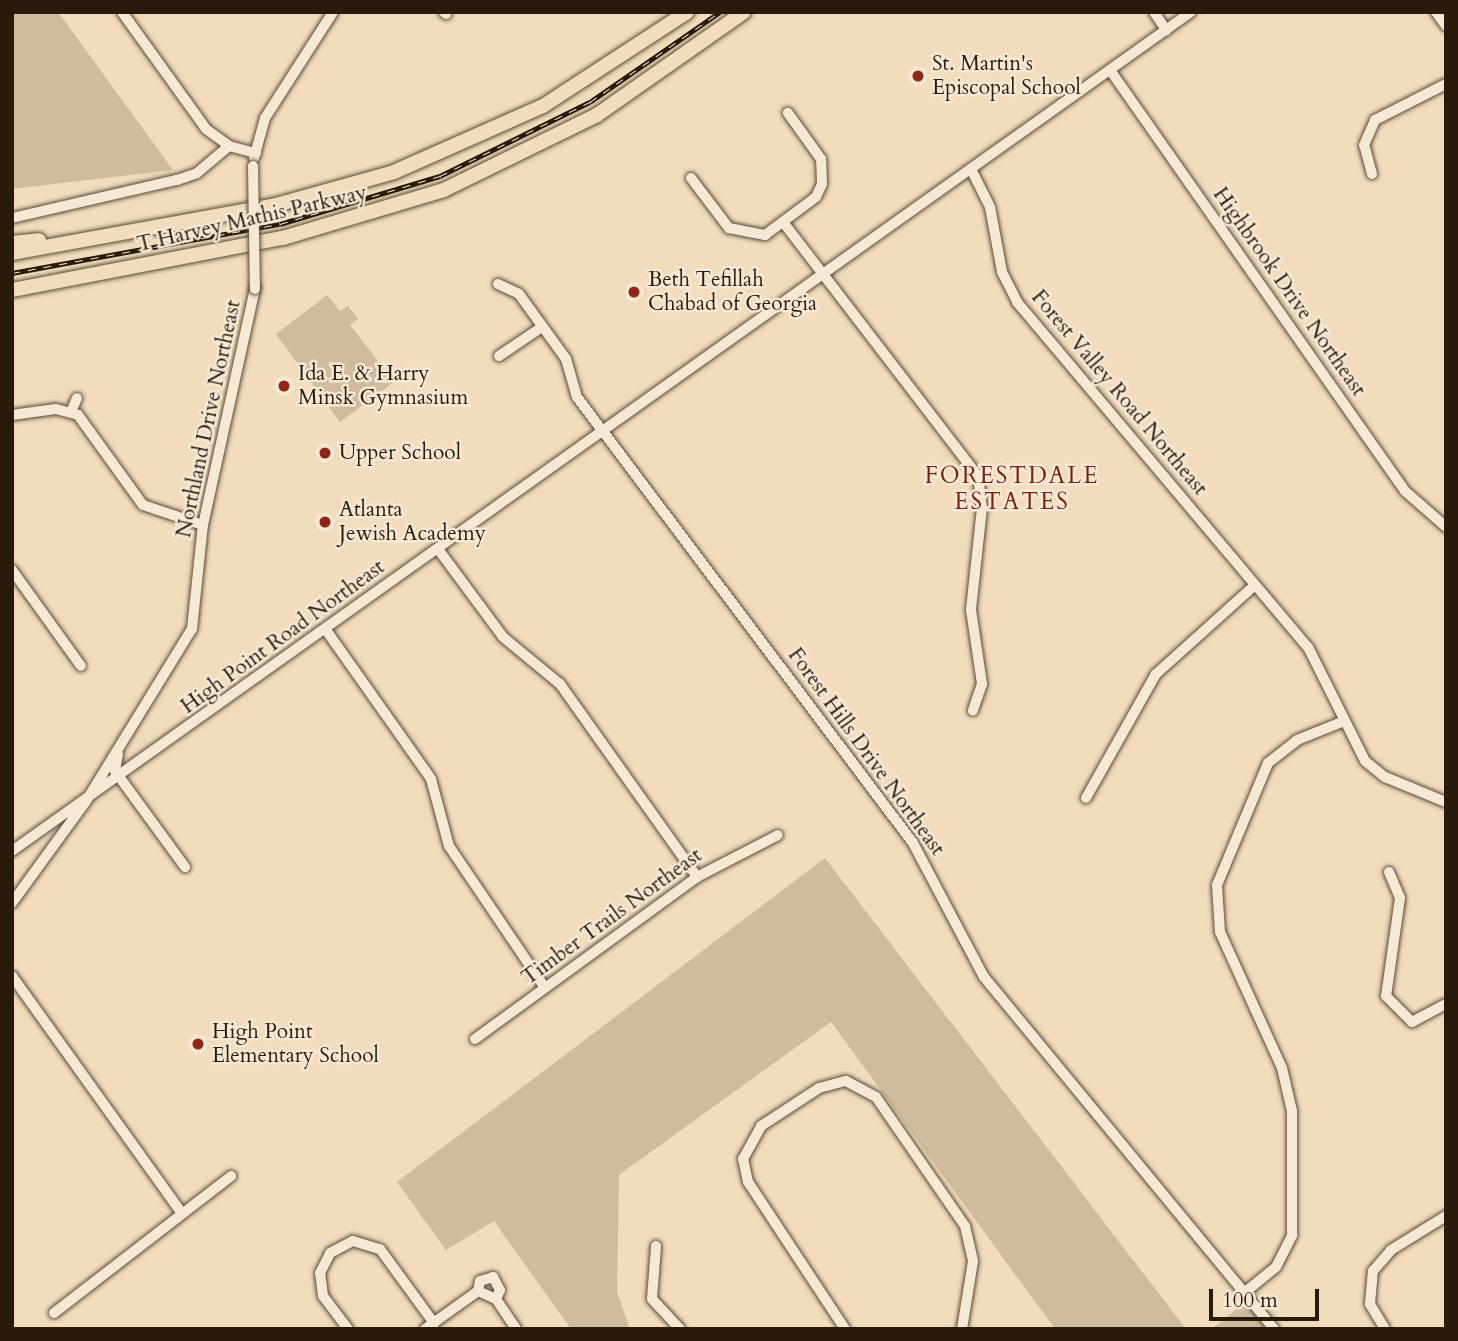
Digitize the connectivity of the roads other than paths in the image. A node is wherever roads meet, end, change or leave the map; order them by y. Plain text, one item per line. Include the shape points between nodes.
1 (122, 12) edge
2 (333, 12) edge
3 (687, 12) edge
4 (744, 12) edge
5 (1154, 12) edge
6 (1191, 12) edge
7 (1436, 12) edge
8 (1446, 26) edge
9 (1166, 30) junction
10 (1110, 70) junction
11 (1446, 84) edge
12 (788, 113) dead end
13 (229, 146) junction
14 (256, 153) junction
15 (971, 169) junction
16 (1372, 173) dead end
17 (691, 178) dead end
18 (12, 218) edge
19 (197, 219) junction
20 (783, 222) junction
21 (12, 243) edge
22 (12, 253) edge
23 (822, 274) junction
24 (498, 284) dead end
25 (13, 291) edge
26 (542, 327) junction
27 (499, 356) dead end
28 (77, 398) dead end
29 (71, 412) junction
30 (12, 415) edge
31 (603, 432) junction
32 (203, 525) junction
33 (1446, 527) edge
34 (438, 549) junction
35 (12, 570) edge
36 (1255, 585) junction
37 (326, 629) junction
38 (81, 666) dead end
39 (973, 710) dead end
40 (1344, 721) junction
41 (119, 750) junction
42 (120, 778) junction
43 (1086, 798) dead end
44 (86, 802) junction
45 (1446, 802) edge
46 (778, 835) dead end
47 (14, 847) edge
48 (185, 867) dead end
49 (1389, 872) dead end
50 (697, 877) junction
51 (12, 903) edge
52 (12, 976) edge
53 (545, 988) junction
54 (1446, 1004) edge
55 (475, 1039) dead end
56 (231, 1175) dead end
57 (180, 1211) junction
58 (1446, 1216) edge
59 (656, 1246) dead end
60 (478, 1291) junction
61 (1244, 1293) junction
62 (496, 1299) junction
63 (54, 1313) dead end
64 (429, 1326) edge
65 (348, 1329) edge
66 (516, 1329) edge
67 (680, 1329) edge
68 (845, 1329) edge
69 (962, 1329) edge
70 (1274, 1329) edge
71 (1385, 1329) edge

1 - 13 street via 206,129
2 - 14 street, Northland Drive Northeast via 265,118
3 - 19 highway, T Harvey Mathis Parkway via 579,86 470,142 354,185
4 - 25 highway, T Harvey Mathis Parkway via 597,115 444,190 296,235
5 - 9 street
6 - 9 street, High Point Road Northeast
7 - 8 street
9 - 10 street, High Point Road Northeast
10 - 15 street, High Point Road Northeast
10 - 33 street, Highbrook Drive Northeast via 1405,491
11 - 16 street via 1375,120 1364,145
12 - 20 street via 824,171 816,197
13 - 14 street
13 - 18 street via 197,173 177,180
14 - 32 street, Northland Drive Northeast, bridge via 255,289
15 - 23 street, High Point Road Northeast
15 - 36 street, Forest Valley Road Northeast via 990,207 1002,272 1017,302
17 - 20 street via 721,221 739,233 765,235
19 - 21 highway
19 - 22 highway, T Harvey Mathis Parkway
20 - 23 street
23 - 31 street, High Point Road Northeast
23 - 39 street via 978,476 982,508 971,610 982,684
24 - 26 street, Forest Hills Drive Northeast via 519,294
26 - 27 street
26 - 31 street, Forest Hills Drive Northeast via 566,359 577,397
28 - 29 street
29 - 30 street
29 - 32 street via 143,505
31 - 34 street, High Point Road Northeast
31 - 61 street, Forest Hills Drive Northeast via 913,843 984,977
32 - 41 street, Northland Drive Northeast via 195,621
34 - 37 street, High Point Road Northeast
34 - 50 street via 503,637 560,684
35 - 38 street
36 - 40 street, Forest Valley Road Northeast via 1318,660
36 - 43 street via 1156,674
37 - 42 street, High Point Road Northeast
37 - 53 street via 431,779 449,846
40 - 45 street, Forest Valley Road Northeast via 1375,771
40 - 61 street via 1297,740 1268,764 1217,885 1220,932 1282,1069 1292,1111 1292,1234 1276,1266
41 - 42 street
41 - 44 street, Northland Drive Northeast
42 - 44 street, High Point Road Northeast
42 - 48 street
44 - 47 street, High Point Road Northeast
44 - 51 street, Northland Drive Northeast
46 - 50 street, Timber Trails Northeast
49 - 54 street via 1400,898 1386,996 1412,1022
50 - 53 street, Timber Trails Northeast
52 - 57 street
53 - 55 street, Timber Trails Northeast
56 - 57 street
57 - 63 street
58 - 71 street via 1391,1250 1373,1271 1370,1304
59 - 67 street via 652,1299
60 - 62 street
60 - 62 street via 480,1282 493,1277 500,1290
60 - 64 street
61 - 70 street, Forest Hills Drive Northeast
62 - 66 street
64 - 65 street via 380,1248 353,1241 330,1252 320,1272 323,1296
68 - 69 street via 748,1182 743,1159 761,1126 819,1088 846,1081 876,1097 965,1226 973,1261

